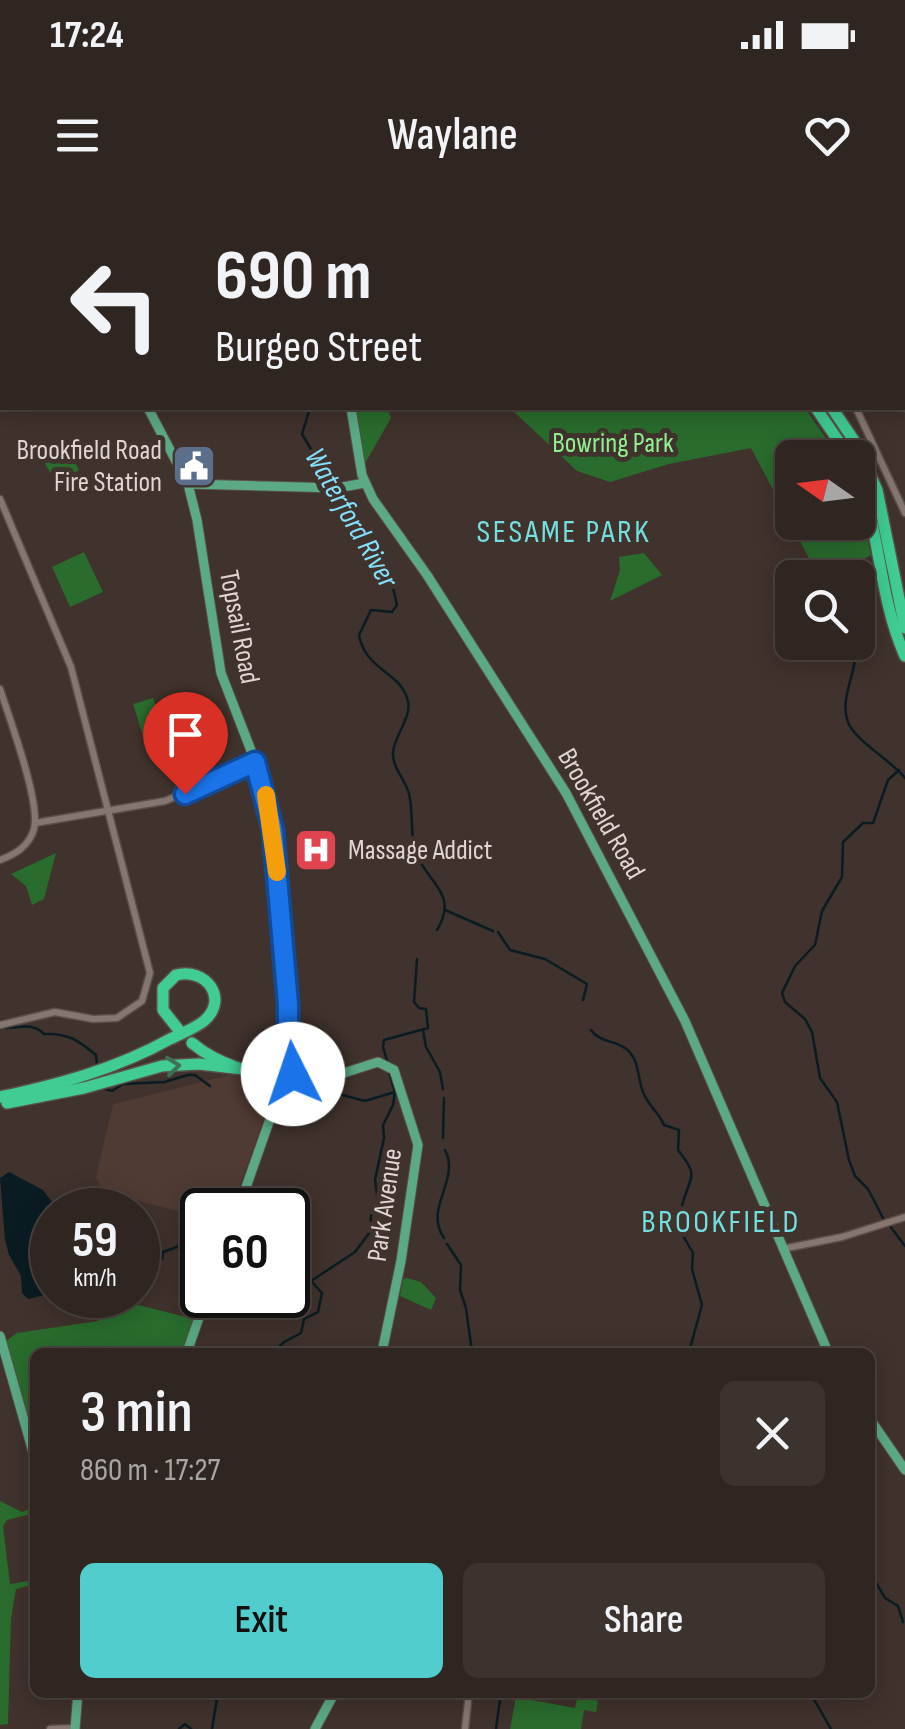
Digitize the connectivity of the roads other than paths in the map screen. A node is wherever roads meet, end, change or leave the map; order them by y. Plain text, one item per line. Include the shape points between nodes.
1 (149, 410) edge
2 (351, 410) edge
3 (817, 410) edge
4 (833, 410) edge
5 (857, 410) edge
6 (838, 440) edge
7 (360, 463) junction
8 (365, 483) junction
9 (188, 484) junction
10 (337, 488) junction
11 (0, 499) edge
12 (373, 499) junction
13 (905, 513) edge
14 (875, 537) edge
15 (905, 628) edge
16 (905, 656) edge
17 (0, 688) edge
18 (255, 762) junction
19 (109, 810) junction
20 (35, 824) junction
21 (0, 860) edge
22 (0, 1025) edge
23 (178, 1029) dead end
24 (192, 1043) dead end
25 (290, 1049) junction
26 (243, 1068) junction
27 (277, 1074) junction
28 (304, 1078) junction
29 (280, 1092) joint
30 (0, 1101) edge
31 (272, 1116) junction
32 (246, 1188) edge
33 (905, 1217) edge
34 (781, 1250) junction
35 (200, 1318) edge
36 (0, 1336) edge
37 (188, 1348) edge
38 (383, 1348) edge
39 (826, 1348) edge
40 (875, 1426) edge
41 (30, 1441) edge
42 (905, 1470) edge
43 (78, 1698) edge
44 (332, 1698) edge
45 (469, 1698) edge
46 (76, 1728) edge
47 (50, 1729) edge
48 (316, 1729) edge
49 (465, 1729) edge

1 - 9 main road, Topsail Road
2 - 7 main road, Brookfield Road
3 - 6 highway
4 - 15 highway via 877,490
5 - 13 street
7 - 8 main road, Brookfield Road
7 - 10 main road via 356,479
8 - 10 main road
8 - 12 main road, Brookfield Road
9 - 10 main road
9 - 18 main road, Topsail Road via 221,673
10 - 12 main road
11 - 19 street via 71,667
12 - 34 main road, Brookfield Road via 472,643 602,858 692,1036
14 - 16 highway via 889,614
17 - 20 street
18 - 19 street via 165,801
18 - 25 main road, Topsail Road via 273,830
19 - 20 street
19 - 22 street via 149,962 147,992 117,1018 55,1012
20 - 21 street via 25,846
23 - 30 highway via 162,1010 161,996 182,973 199,975 213,988 214,1004 204,1020 93,1075
24 - 26 highway
25 - 27 main road, Topsail Road
25 - 27 highway
26 - 27 highway
30 -> 26 highway via 182,1064
27 - 28 main road
27 - 29 highway
28 - 31 main road
28 - 38 main road, Park Avenue via 388,1064 418,1144
29 - 31 main road
31 - 32 main road
33 - 34 street
34 - 39 main road, Brookfield Road
35 - 37 main road
36 - 41 main road
40 - 42 main road
43 - 46 main road
44 - 48 main road
45 - 49 street
46 - 47 street

